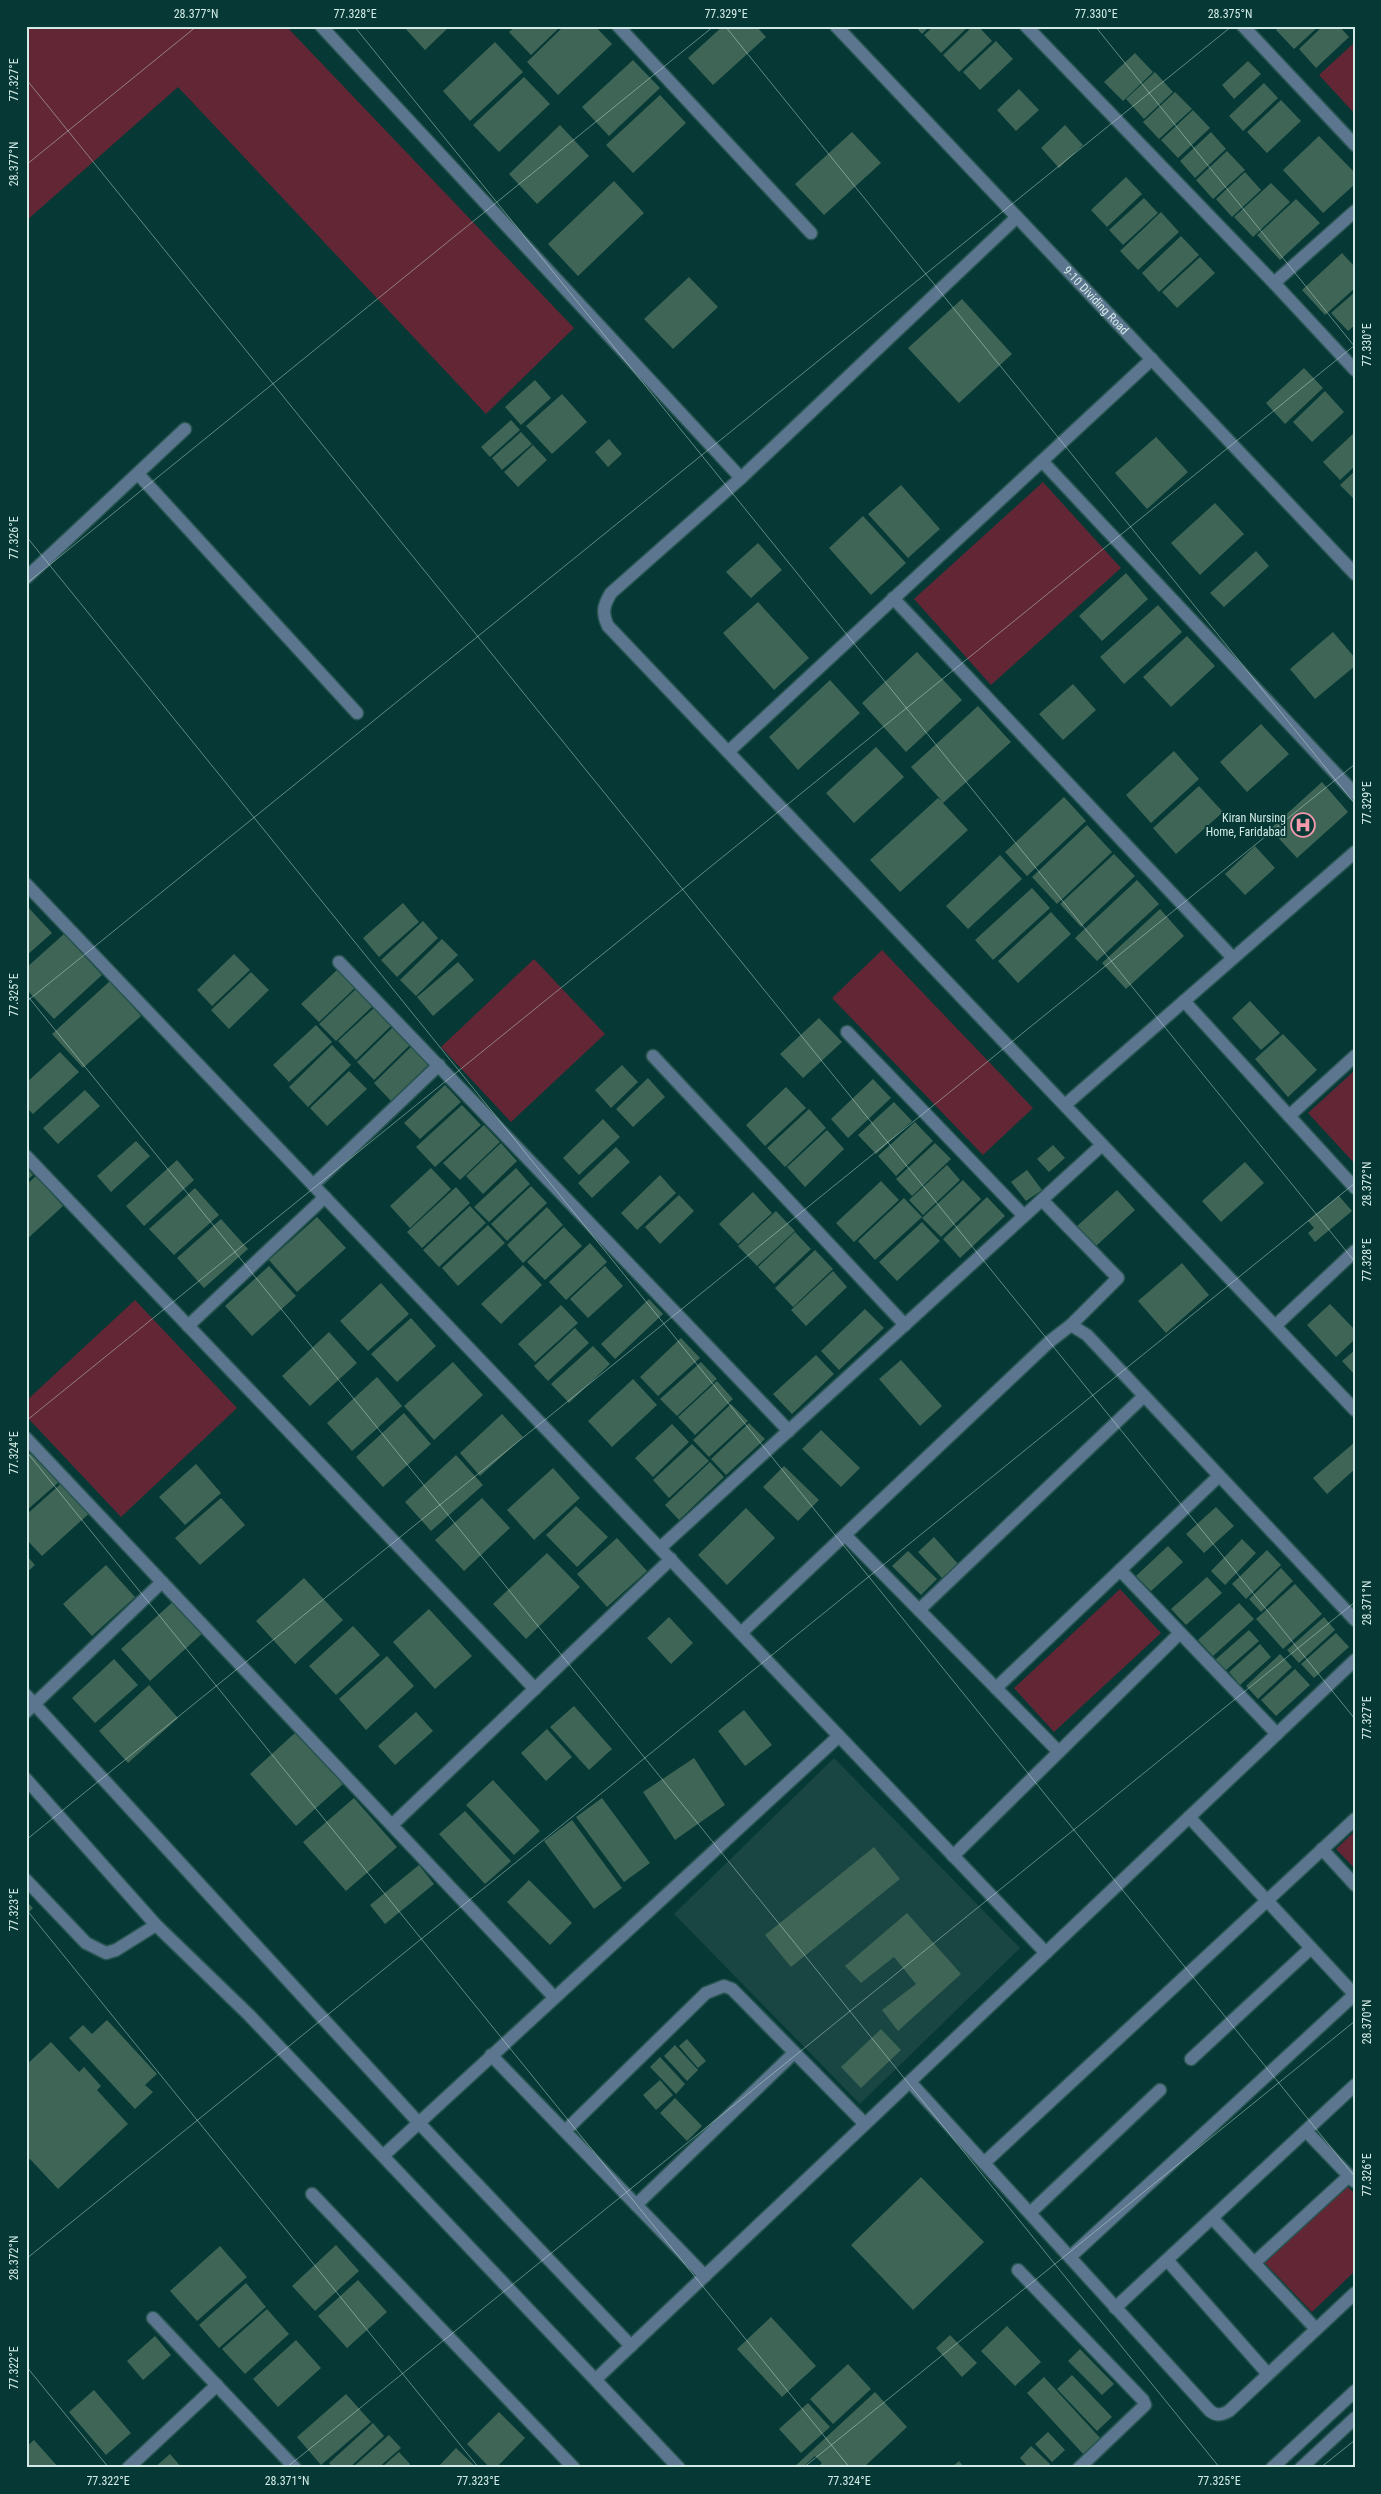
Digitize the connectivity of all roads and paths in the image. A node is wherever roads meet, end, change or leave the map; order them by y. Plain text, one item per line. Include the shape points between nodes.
1 (321, 26) edge
2 (618, 26) edge
3 (836, 26) edge
4 (1026, 26) edge
5 (1243, 26) edge
6 (1355, 145) edge
7 (1355, 211) edge
8 (1017, 217) junction
9 (811, 233) dead end
10 (1274, 283) junction
11 (1152, 360) junction
12 (1355, 370) edge
13 (185, 429) dead end
14 (1042, 461) junction
15 (138, 474) junction
16 (741, 478) junction
17 (1355, 574) edge
18 (26, 578) edge
19 (893, 598) junction
20 (357, 713) dead end
21 (728, 752) junction
22 (1355, 794) edge
23 (1355, 852) edge
24 (26, 884) edge
25 (1233, 958) junction
26 (339, 962) dead end
27 (1184, 1001) junction
28 (846, 1032) dead end
29 (652, 1056) dead end
30 (1355, 1056) edge
31 (439, 1066) junction
32 (1065, 1105) junction
33 (1289, 1116) junction
34 (1102, 1145) junction
35 (26, 1156) edge
36 (313, 1185) junction
37 (1355, 1188) edge
38 (325, 1197) junction
39 (1042, 1200) junction
40 (1024, 1216) junction
41 (1355, 1251) edge
42 (905, 1325) junction
43 (1071, 1325) junction
44 (188, 1326) junction
45 (1275, 1326) junction
46 (1144, 1396) junction
47 (1355, 1410) edge
48 (789, 1431) junction
49 (26, 1438) edge
50 (1219, 1476) junction
51 (845, 1535) junction
52 (660, 1548) junction
53 (671, 1559) junction
54 (1120, 1570) junction
55 (162, 1582) junction
56 (919, 1610) junction
57 (1355, 1620) edge
58 (740, 1633) junction
59 (1180, 1633) junction
60 (1355, 1660) edge
61 (996, 1688) junction
62 (535, 1689) junction
63 (29, 1704) edge
64 (1277, 1734) junction
65 (839, 1736) junction
66 (1059, 1752) junction
67 (26, 1779) edge
68 (1189, 1817) junction
69 (1355, 1818) edge
70 (392, 1825) junction
71 (1322, 1849) junction
72 (953, 1856) junction
73 (26, 1880) edge
74 (1355, 1885) edge
75 (1267, 1900) junction
76 (156, 1926) junction
77 (1311, 1948) junction
78 (1046, 1953) junction
79 (1355, 1995) edge
80 (554, 1997) junction
81 (794, 2053) junction
82 (491, 2055) junction
83 (1192, 2059) dead end
84 (910, 2082) junction
85 (1354, 2086) edge
86 (1160, 2090) dead end
87 (418, 2122) junction
88 (865, 2124) junction
89 (565, 2131) junction
90 (1306, 2131) junction
91 (384, 2155) junction
92 (984, 2163) junction
93 (1352, 2179) edge
94 (312, 2194) dead end
95 (636, 2206) junction
96 (1030, 2213) junction
97 (1212, 2218) junction
98 (1070, 2257) junction
99 (1167, 2260) junction
100 (1254, 2263) junction
101 (1018, 2270) dead end
102 (704, 2276) junction
103 (1355, 2292) edge
104 (1116, 2308) junction
105 (153, 2318) dead end
106 (1316, 2329) junction
107 (631, 2346) junction
108 (1268, 2374) junction
109 (596, 2379) junction
110 (216, 2385) junction
111 (1355, 2391) edge
112 (1355, 2418) edge
113 (128, 2468) edge
114 (295, 2468) edge
115 (574, 2468) edge
116 (679, 2468) edge
117 (1079, 2468) edge
118 (1272, 2468) edge
119 (1301, 2468) edge

1 - 16 street
2 - 9 street
3 - 8 street, 9-10 Dividing Road
4 - 10 street
5 - 6 street
7 - 10 street
8 - 11 street, 9-10 Dividing Road
8 - 16 street
10 - 12 street
11 - 14 street
11 - 17 street, 9-10 Dividing Road
13 - 15 street
14 - 19 street
14 - 22 street
15 - 18 street
15 - 20 street
16 - 21 street via 611,593 604,604 603,615 608,626
19 - 21 street
19 - 25 street
21 - 32 street
23 - 25 street
24 - 36 street
25 - 27 street
26 - 31 street
27 - 32 street
27 - 33 street
28 - 40 street
29 - 42 street
30 - 33 street
31 - 36 street
31 - 48 street
32 - 34 street
33 - 37 street
34 - 39 street
34 - 45 street
35 - 44 street
36 - 38 street
38 - 44 street
38 - 52 street
39 - 40 street
39 - 43 street via 1118,1278
40 - 42 street
41 - 45 street
42 - 48 street
43 - 46 street via 1086,1335
43 - 51 street via 1049,1342
44 - 62 street
45 - 47 street
46 - 50 street
46 - 56 street
48 - 52 street
49 - 55 street
50 - 54 street
50 - 57 street
51 - 56 street
51 - 58 street
52 - 53 street
53 - 58 street
53 - 62 street
54 - 59 street
54 - 61 street
55 - 63 street
55 - 70 street
56 - 61 street
58 - 65 street
59 - 64 street
59 - 66 street
60 - 64 street
61 - 66 street
62 - 70 street
63 - 87 street
64 - 68 street
65 - 72 street
65 - 80 street
66 - 72 street
67 - 76 street
68 - 75 street
68 - 78 street
69 - 71 street
70 - 80 street
71 - 74 street
71 - 75 street
72 - 78 street
73 - 76 street via 86,1943 106,1953
75 - 77 street
75 - 92 street
76 - 91 street via 249,2015
77 - 79 street
77 - 83 street
78 - 84 street
79 - 98 street
80 - 82 street
81 - 88 street
81 - 89 street via 732,1989 716,1988 706,1993
81 - 95 street
82 - 87 street
82 - 89 street
84 - 88 street
84 - 92 street
85 - 90 street
86 - 96 street
87 - 91 street
87 - 107 street
88 - 102 street
89 - 95 street
90 - 93 street
90 - 97 street
91 - 109 street
92 - 96 street
93 - 100 street
94 - 115 street
95 - 102 street
96 - 98 street
97 - 99 street
97 - 100 street
98 - 104 street
99 - 104 street
99 - 108 street
100 - 106 street
101 - 117 street via 1145,2405
102 - 107 street
103 - 106 street
104 - 108 street via 1215,2414 1229,2411
105 - 110 street
106 - 108 street
107 - 109 street
109 - 116 street
110 - 113 street
110 - 114 street
111 - 118 street
112 - 119 street

